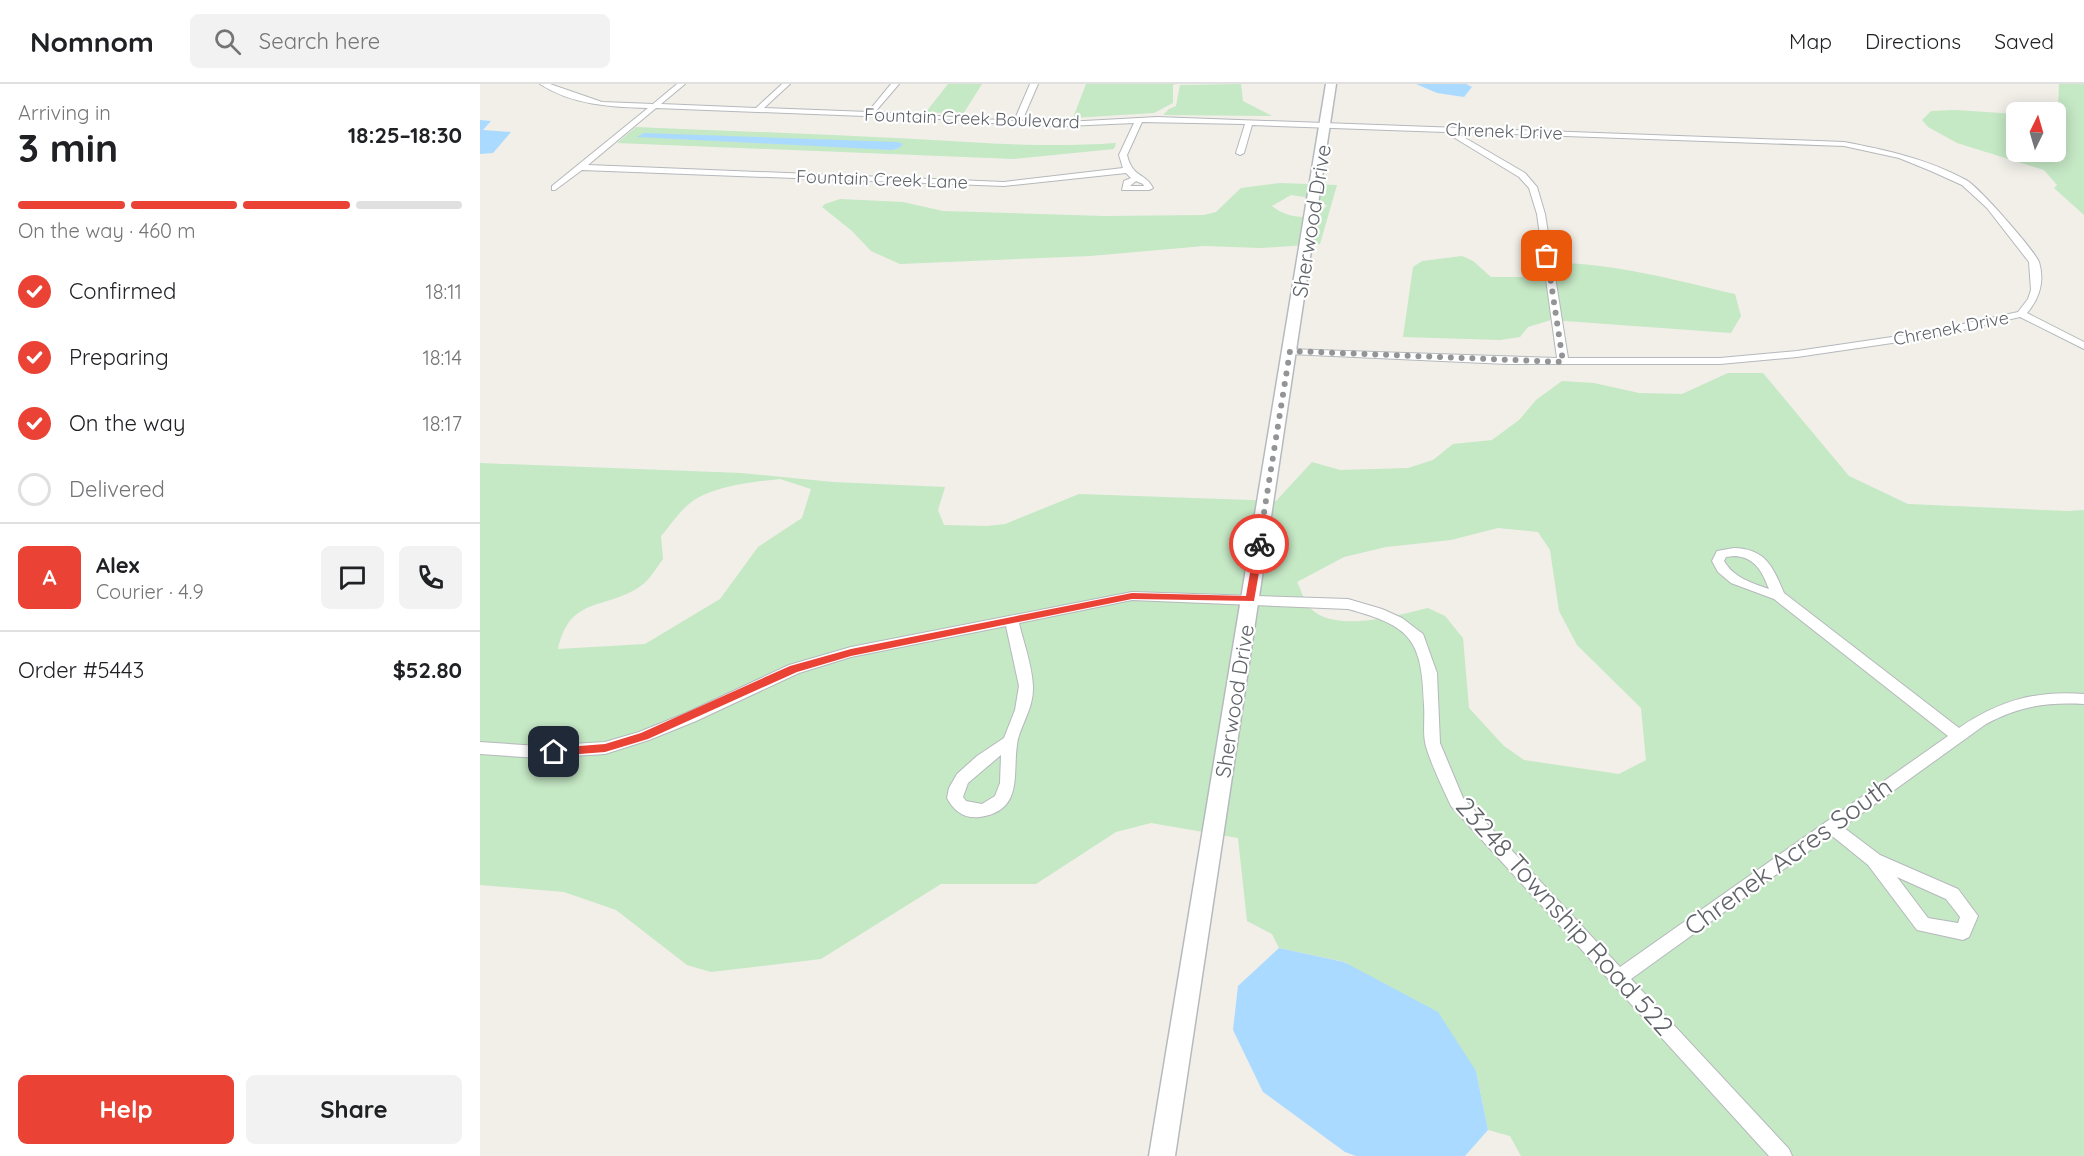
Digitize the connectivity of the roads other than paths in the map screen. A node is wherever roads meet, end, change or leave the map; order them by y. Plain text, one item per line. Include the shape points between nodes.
1 (544, 84) edge
2 (681, 84) edge
3 (786, 84) edge
4 (895, 84) edge
5 (1034, 84) edge
6 (1325, 84) edge
7 (1331, 84) edge
8 (1329, 104) junction
9 (654, 106) junction
10 (759, 110) junction
11 (870, 114) junction
12 (1138, 120) junction
13 (1017, 123) junction
14 (1249, 123) junction
15 (1326, 126) junction
16 (1445, 130) junction
17 (1240, 153) dead end
18 (580, 167) junction
19 (1128, 170) junction
20 (1135, 180) dead end
21 (555, 188) dead end
22 (2021, 314) junction
23 (2084, 346) edge
24 (1290, 351) junction
25 (1563, 362) junction
26 (1779, 596) junction
27 (1251, 599) junction
28 (1011, 619) junction
29 (2084, 699) edge
30 (1958, 736) junction
31 (1010, 741) junction
32 (480, 748) edge
33 (1831, 826) junction
34 (1874, 860) junction
35 (1619, 978) junction
36 (1162, 1156) edge
37 (1782, 1156) edge

1 - 9 street, Fountain Creek Boulevard via 602,104
2 - 9 street
3 - 10 street
4 - 11 street
5 - 13 street
6 - 8 street, Sherwood Drive
7 - 8 street, Sherwood Drive
8 - 15 street, Sherwood Drive
9 - 10 street, Fountain Creek Boulevard
9 - 18 street
10 - 11 street, Fountain Creek Boulevard
11 - 13 street, Fountain Creek Boulevard
12 - 13 street, Fountain Creek Boulevard
12 - 14 street, Fountain Creek Boulevard
12 - 19 street via 1123,155
14 - 15 street, Fountain Creek Boulevard
14 - 17 street
15 - 16 street, Chrenek Drive
15 - 24 street, Sherwood Drive
16 - 22 street, Chrenek Drive via 1813,141 1901,156 1965,183 1990,206 2034,262 2036,290
16 - 25 street via 1522,175 1533,187 1541,214
18 - 19 street, Fountain Creek Lane via 1004,184
18 - 21 street
19 - 20 street
22 - 23 street
22 - 25 street, Chrenek Drive via 1954,330 1797,354 1720,361
24 - 25 street, Chrenek Drive
24 - 27 street, Sherwood Drive
26 - 26 street via 1764,563 1754,555 1735,550 1721,554 1721,569 1730,577
26 - 30 street
27 - 28 street, 23248 Township Road 522 via 1132,596
27 - 35 street, 23248 Township Road 522 via 1348,604 1387,616 1418,637 1430,673 1433,743 1457,802
27 - 36 street, Sherwood Drive
28 - 31 street via 1026,684 1026,707
28 - 32 street, 23248 Township Road 522 via 851,652 794,669 672,724 605,748 539,752
29 - 30 street, Chrenek Acres South via 2037,698 2007,705
30 - 33 street, Chrenek Acres South
31 - 31 street via 965,774 956,789 956,801 962,807 983,810 995,806 1005,794
33 - 34 street
33 - 35 street, Chrenek Acres South
34 - 34 street via 1923,925 1963,932 1969,916 1952,894
35 - 37 street, 23248 Township Road 522

